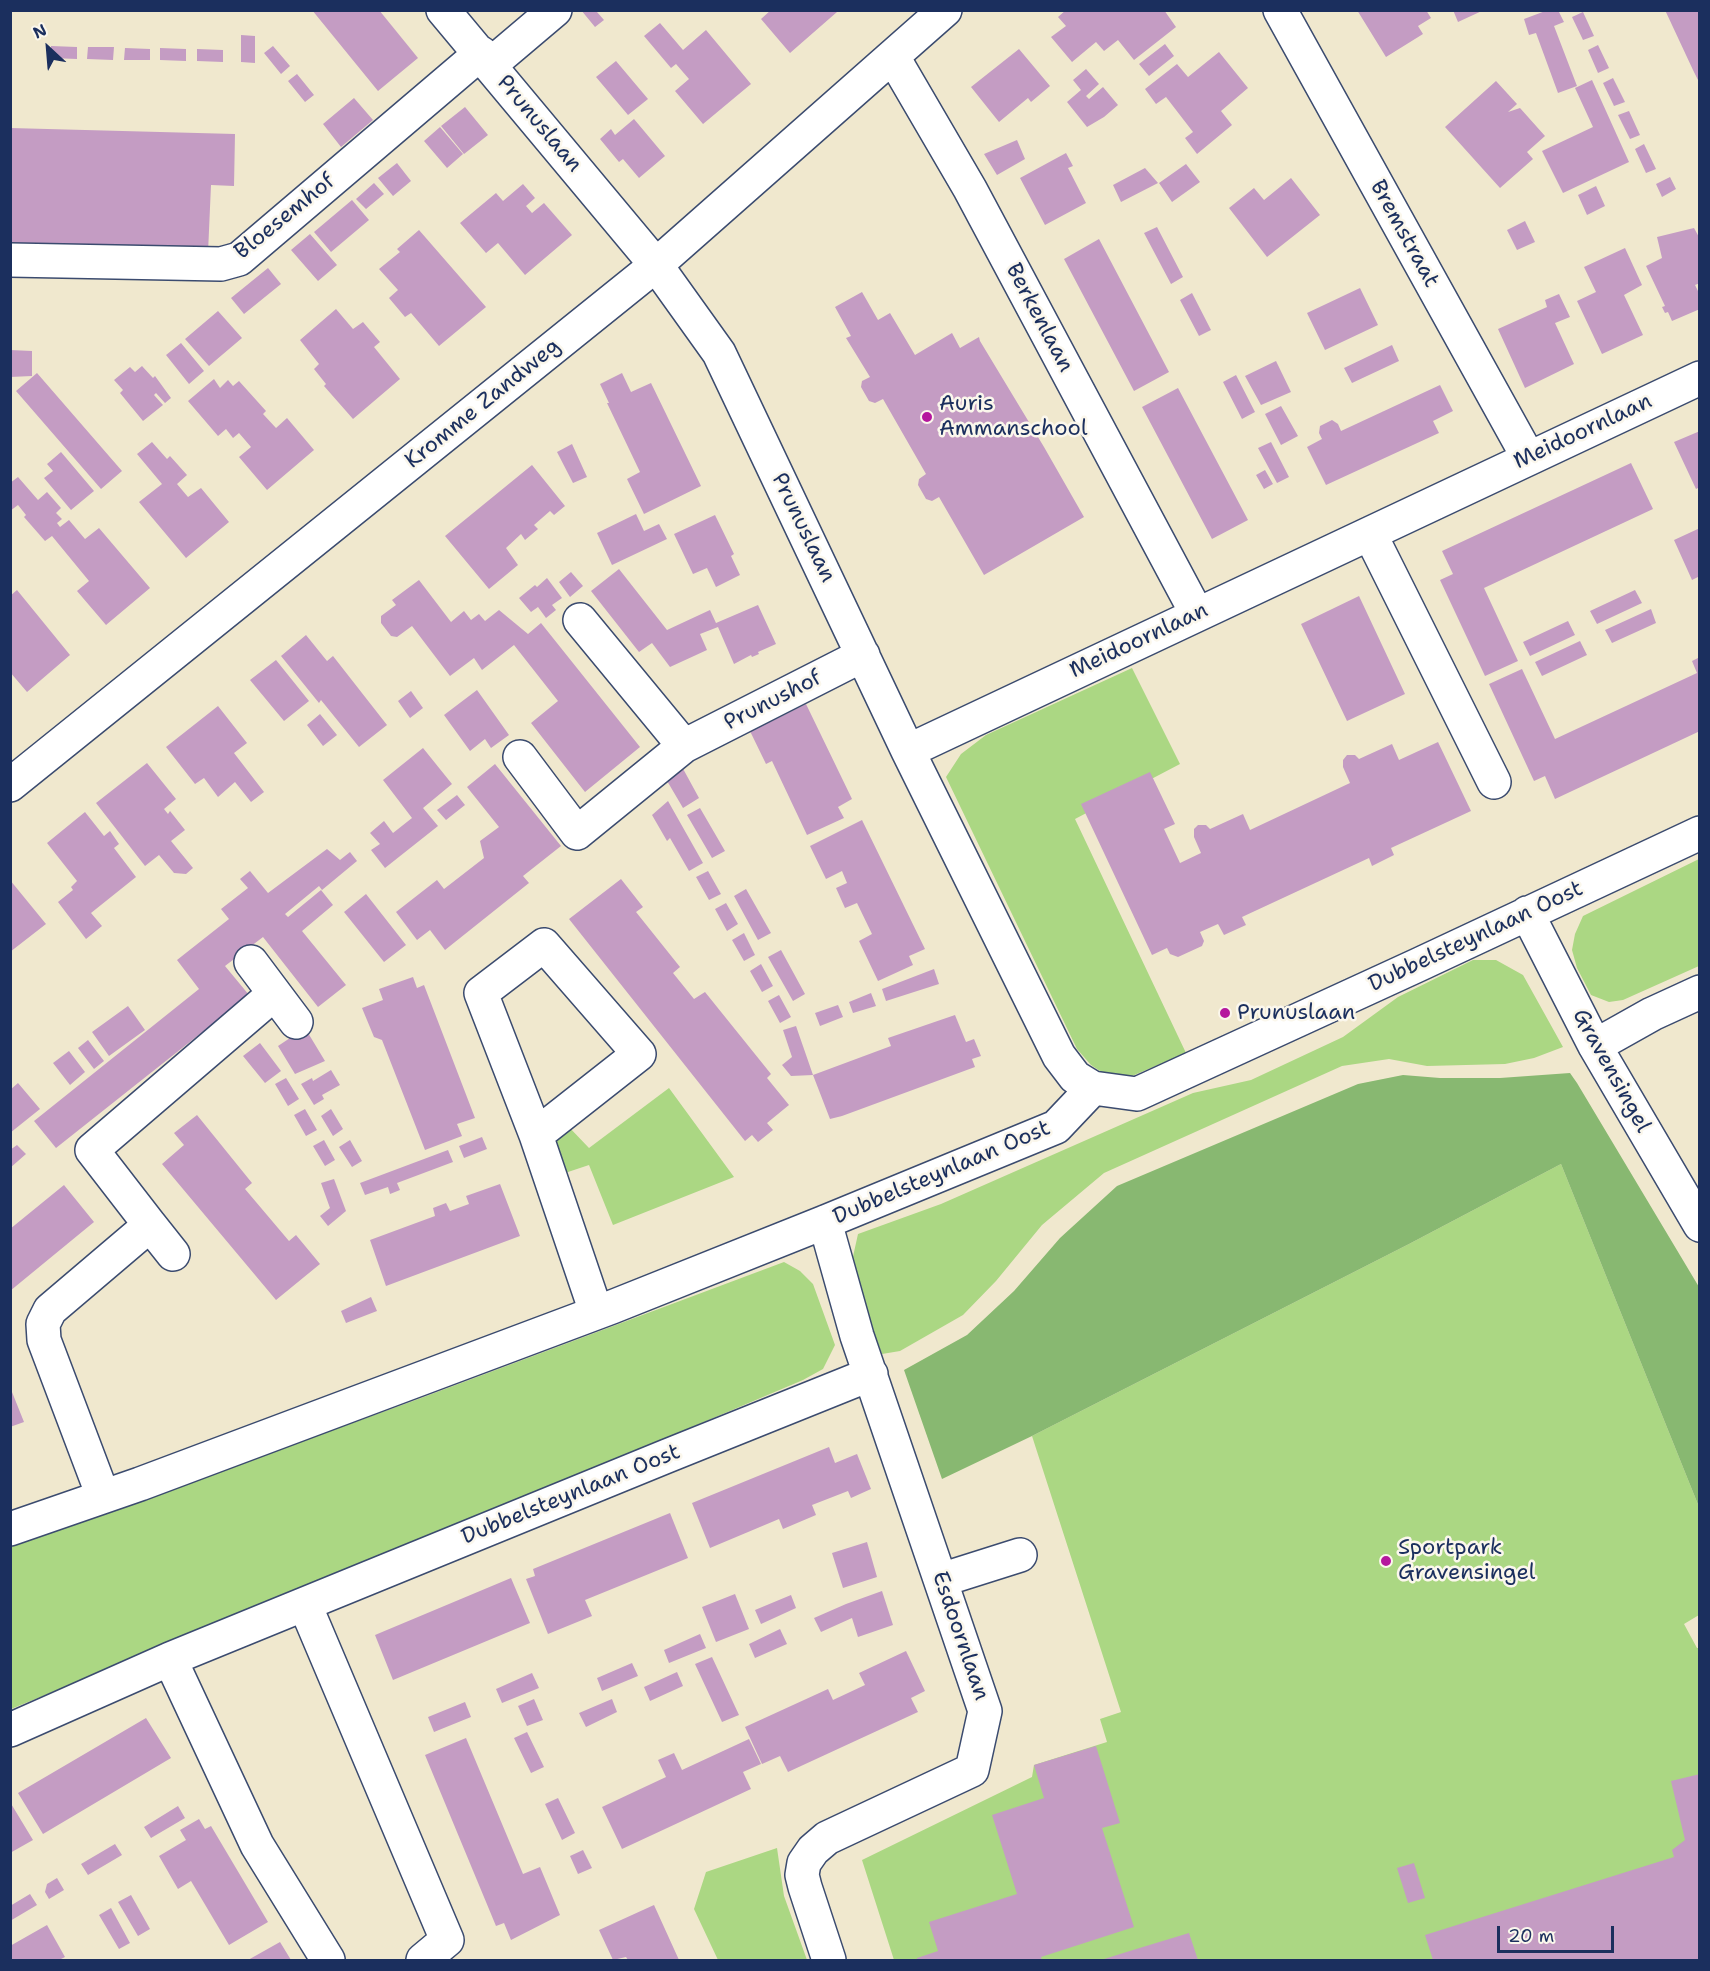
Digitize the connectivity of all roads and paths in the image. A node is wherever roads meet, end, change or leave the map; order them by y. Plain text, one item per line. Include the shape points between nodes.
1 (444, 10) edge
2 (555, 10) edge
3 (945, 10) edge
4 (1280, 10) edge
5 (893, 57) junction
6 (486, 59) junction
7 (10, 261) edge
8 (656, 265) junction
9 (1700, 378) edge
10 (1528, 457) junction
11 (1370, 534) junction
12 (1197, 614) junction
13 (580, 620) dead end
14 (863, 655) junction
15 (684, 746) junction
16 (908, 751) junction
17 (520, 757) dead end
18 (1494, 782) dead end
19 (10, 785) edge
20 (1700, 833) edge
21 (1527, 914) junction
22 (251, 962) dead end
23 (1700, 992) edge
24 (274, 994) junction
25 (296, 1022) dead end
26 (1595, 1046) junction
27 (1093, 1088) junction
28 (536, 1135) junction
29 (825, 1222) junction
30 (150, 1225) junction
31 (1700, 1225) edge
32 (173, 1254) dead end
33 (596, 1312) junction
34 (871, 1374) junction
35 (104, 1496) junction
36 (10, 1529) edge
37 (1020, 1555) dead end
38 (941, 1580) junction
39 (305, 1605) junction
40 (170, 1659) junction
41 (10, 1730) edge
42 (328, 1960) edge
43 (423, 1960) edge
44 (829, 1960) edge

1 - 6 street, Prunuslaan
2 - 6 street, Bloesemhof
3 - 5 street, Kromme Zandweg
4 - 10 street, Bremstraat
5 - 8 street, Kromme Zandweg
5 - 12 street, Berkenlaan via 970,189
6 - 7 street, Bloesemhof via 239,259 222,264
6 - 8 street, Prunuslaan
8 - 14 street, Prunuslaan via 719,353
8 - 19 street, Kromme Zandweg
9 - 10 street, Meidoornlaan
10 - 11 street, Meidoornlaan
11 - 12 street, Meidoornlaan
11 - 18 street
12 - 16 street, Meidoornlaan
13 - 15 street
14 - 15 street, Prunushof
14 - 16 street, Prunuslaan
15 - 17 street, Prunushof via 577,833
16 - 27 street, Prunuslaan via 1059,1056 1075,1077
20 - 21 street, Dubbelsteynlaan Oost
21 - 26 street, Gravensingel
21 - 27 street, Dubbelsteynlaan Oost via 1137,1094
22 - 24 street
23 - 26 street
24 - 25 street
24 - 30 street via 92,1149
26 - 31 street, Gravensingel
27 - 29 street, Dubbelsteynlaan Oost via 1056,1127
28 - 28 street via 481,993 544,945 639,1054
28 - 33 street
29 - 33 street, Dubbelsteynlaan Oost
29 - 34 street, Esdoornlaan
30 - 32 street
30 - 35 street via 50,1310 43,1324 44,1340
33 - 35 street, Dubbelsteynlaan Oost
34 - 38 street, Esdoornlaan
34 - 39 street, Dubbelsteynlaan Oost
35 - 36 street, Dubbelsteynlaan Oost
37 - 38 street
38 - 44 street, Esdoornlaan via 985,1711 972,1770 826,1838 813,1850 804,1863 802,1875
39 - 40 street, Dubbelsteynlaan Oost
39 - 43 street via 447,1940
40 - 41 street, Dubbelsteynlaan Oost
40 - 42 street via 258,1845

